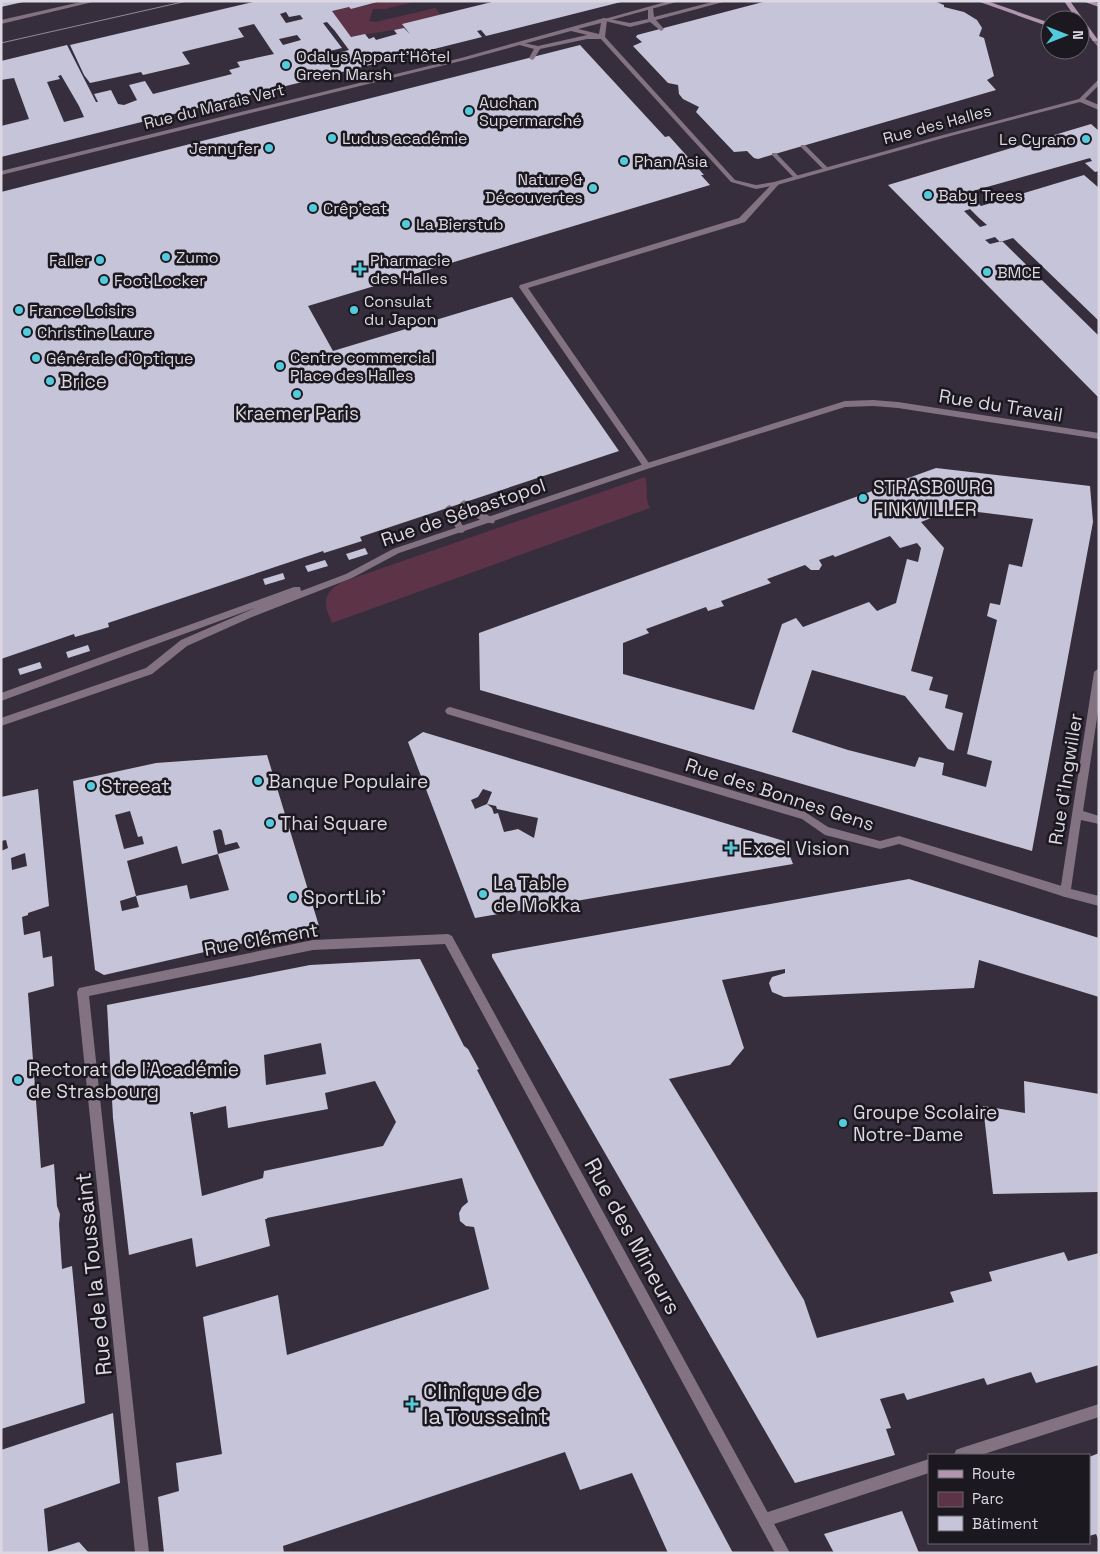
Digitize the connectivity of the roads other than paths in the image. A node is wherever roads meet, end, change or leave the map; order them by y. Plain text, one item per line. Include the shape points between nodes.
1 (94, 1) edge
2 (677, 1) edge
3 (724, 1) edge
4 (980, 1) edge
5 (1067, 1) edge
6 (1087, 1) edge
7 (1099, 5) edge
8 (650, 8) junction
9 (651, 19) junction
10 (604, 20) junction
11 (1, 22) edge
12 (1040, 22) edge
13 (661, 29) dead end
14 (572, 30) junction
15 (602, 37) junction
16 (567, 41) junction
17 (1098, 43) edge
18 (519, 44) junction
19 (538, 48) junction
20 (562, 50) dead end
21 (532, 58) dead end
22 (1099, 80) edge
23 (1081, 100) junction
24 (1099, 108) edge
25 (803, 146) dead end
26 (774, 154) dead end
27 (826, 169) junction
28 (1, 173) edge
29 (797, 178) junction
30 (775, 184) junction
31 (898, 405) joint
32 (1099, 436) edge
33 (647, 466) junction
34 (464, 503) dead end
35 (449, 508) dead end
36 (491, 521) junction
37 (461, 530) junction
38 (396, 551) junction
39 (1099, 672) edge
40 (1, 696) edge
41 (450, 711) dead end
42 (1, 722) edge
43 (1077, 814) junction
44 (1099, 820) edge
45 (1065, 892) junction
46 (1099, 901) edge
47 (448, 939) joint
48 (83, 992) joint
49 (1099, 1410) edge
50 (964, 1454) edge
51 (928, 1466) edge
52 (765, 1520) junction
53 (142, 1553) edge
54 (783, 1553) edge

1 - 11 street
2 - 8 street
3 - 9 street, Rue du Marais Vert
4 - 12 main road
5 - 17 main road
6 - 7 main road
8 - 9 street
8 - 10 street
9 - 10 street, Rue du Marais Vert via 630,25
9 - 13 street
10 - 14 street, Rue du Marais Vert
10 - 15 street
14 - 15 street
14 - 18 street, Rue du Marais Vert
15 - 16 street
15 - 30 street, Rue des Halles via 733,181 756,187
16 - 19 street
16 - 20 street
18 - 19 street
18 - 28 street, Rue du Marais Vert
19 - 21 street
22 - 23 street
23 - 24 street
23 - 27 street, Rue des Halles
25 - 27 street
26 - 29 street
27 - 29 street, Rue des Halles
29 - 30 street, Rue des Halles
30 - 33 street via 742,220 523,287
31 - 32 street, Rue du Travail
31 - 33 street, Rue de Sébastopol via 845,404
33 - 36 street, Rue de Sébastopol
34 - 36 street
35 - 37 street
36 - 37 street, Rue de Sébastopol
37 - 38 street, Rue de Sébastopol
38 - 40 street
38 - 42 street, Rue de Sébastopol via 349,576 184,643 149,671
39 - 43 street, Rue d'Ingwiller
41 - 45 street, Rue des Bonnes Gens via 805,816 824,831 880,845 898,840
43 - 44 street
43 - 45 street, Rue d'Ingwiller
45 - 46 street, Rue des Bonnes Gens
47 - 48 street, Rue Clément via 313,945
47 - 52 street, Rue des Mineurs
48 - 53 street, Rue de la Toussaint
49 - 50 street
51 - 52 street
52 - 54 street, Rue des Mineurs

